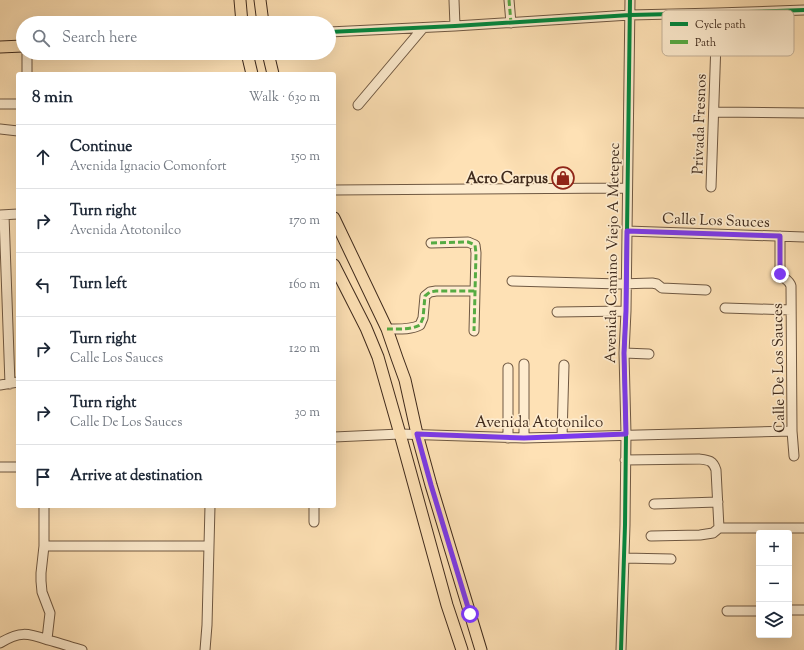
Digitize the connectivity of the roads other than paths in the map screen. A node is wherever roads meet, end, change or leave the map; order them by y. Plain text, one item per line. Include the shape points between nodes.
1 (240, 0) edge
2 (260, 0) edge
3 (454, 0) edge
4 (509, 0) edge
5 (630, 0) edge
6 (799, 7) edge
7 (758, 10) edge
8 (662, 14) edge
9 (630, 15) junction
10 (241, 16) edge
11 (262, 16) edge
12 (511, 23) junction
13 (455, 26) junction
14 (423, 28) junction
15 (336, 32) edge
16 (16, 46) edge
17 (0, 47) edge
18 (716, 56) edge
19 (27, 60) edge
20 (249, 60) edge
21 (270, 60) edge
22 (27, 72) edge
23 (252, 72) edge
24 (273, 72) edge
25 (0, 104) edge
26 (16, 104) edge
27 (358, 105) dead end
28 (714, 112) junction
29 (804, 113) edge
30 (0, 129) edge
31 (16, 131) edge
32 (711, 187) dead end
33 (627, 188) junction
34 (336, 190) edge
35 (16, 214) edge
36 (2, 215) edge
37 (336, 222) edge
38 (627, 231) junction
39 (780, 236) junction
40 (804, 237) edge
41 (431, 243) dead end
42 (336, 269) edge
43 (512, 281) dead end
44 (626, 284) junction
45 (706, 290) dead end
46 (475, 291) junction
47 (725, 308) dead end
48 (791, 310) junction
49 (626, 311) junction
50 (557, 312) dead end
51 (387, 329) junction
52 (474, 331) dead end
53 (8, 341) junction
54 (16, 341) edge
55 (624, 353) junction
56 (649, 354) dead end
57 (524, 364) dead end
58 (564, 364) dead end
59 (508, 368) dead end
60 (14, 383) edge
61 (0, 384) edge
62 (792, 431) junction
63 (400, 434) junction
64 (417, 434) junction
65 (626, 434) junction
66 (336, 437) edge
67 (562, 437) junction
68 (508, 438) junction
69 (524, 438) junction
70 (794, 456) dead end
71 (625, 460) junction
72 (0, 467) edge
73 (16, 467) edge
74 (718, 502) junction
75 (654, 504) dead end
76 (44, 508) edge
77 (210, 508) edge
78 (314, 508) edge
79 (314, 522) dead end
80 (719, 528) junction
81 (804, 528) edge
82 (651, 536) dead end
83 (44, 546) junction
84 (209, 546) junction
85 (624, 558) junction
86 (671, 559) dead end
87 (792, 610) edge
88 (804, 610) edge
89 (727, 611) dead end
90 (756, 611) edge
91 (47, 639) junction
92 (0, 643) edge
93 (82, 650) edge
94 (205, 650) edge
95 (462, 650) edge
96 (482, 650) edge
97 (622, 650) edge

1 - 10 main road
2 - 11 main road
3 - 13 street
4 - 12 street
5 - 9 street, Avenida Camino Viejo A Metepec
6 - 7 street
8 - 9 street
9 - 12 street
9 - 33 street, Avenida Camino Viejo A Metepec
12 - 13 street
13 - 14 street
14 - 15 street
14 - 27 street
16 - 17 main road
18 - 28 street, Privada Fresnos
19 - 22 street
20 - 23 main road
21 - 24 main road
25 - 26 street
28 - 29 street
28 - 32 street, Privada Fresnos
30 - 31 street
33 - 34 street
33 - 38 street, Avenida Camino Viejo A Metepec
35 - 36 street
36 - 53 street
37 - 51 main road
38 - 39 street, Calle Los Sauces
38 - 44 street, Avenida Camino Viejo A Metepec
39 - 40 street, Calle Los Sauces
39 - 48 street, Calle De Los Sauces via 779,270 781,276 790,282
41 - 46 street via 468,242 475,245
42 - 63 main road via 378,357
43 - 44 street
44 - 45 street via 655,283 662,288
44 - 49 street, Avenida Camino Viejo A Metepec
46 - 51 street via 430,292 425,296 424,318 420,325 399,330
46 - 52 street
47 - 48 street
48 - 62 street, Calle De Los Sauces
49 - 50 street
49 - 55 street, Avenida Camino Viejo A Metepec
51 - 64 main road via 405,380
53 - 54 street
53 - 60 street
55 - 56 street
55 - 65 street, Avenida Camino Viejo A Metepec
57 - 69 street
58 - 67 street
59 - 68 street
60 - 61 street
62 - 65 street, Avenida Atotonilco
62 - 70 street, Calle De Los Sauces
63 - 64 street, Avenida Atotonilco
63 - 66 street, Avenida Atotonilco
63 - 95 main road via 447,605
64 - 68 street, Avenida Atotonilco
64 - 96 main road
65 - 67 street, Avenida Atotonilco
65 - 71 street, Avenida Camino Viejo A Metepec
67 - 69 street, Avenida Atotonilco
68 - 69 street, Avenida Atotonilco
71 - 74 street via 699,459 711,462 716,470
71 - 85 street, Avenida Camino Viejo A Metepec
72 - 73 street
74 - 75 street
74 - 80 street
76 - 83 street
77 - 84 street
78 - 79 street
80 - 81 street
80 - 82 street via 700,535
83 - 84 street
83 - 91 street via 41,581 50,614
84 - 94 street
85 - 86 street
85 - 97 street, Avenida Camino Viejo A Metepec
87 - 88 street
89 - 90 street
91 - 92 street via 25,634 10,637
91 - 93 street

